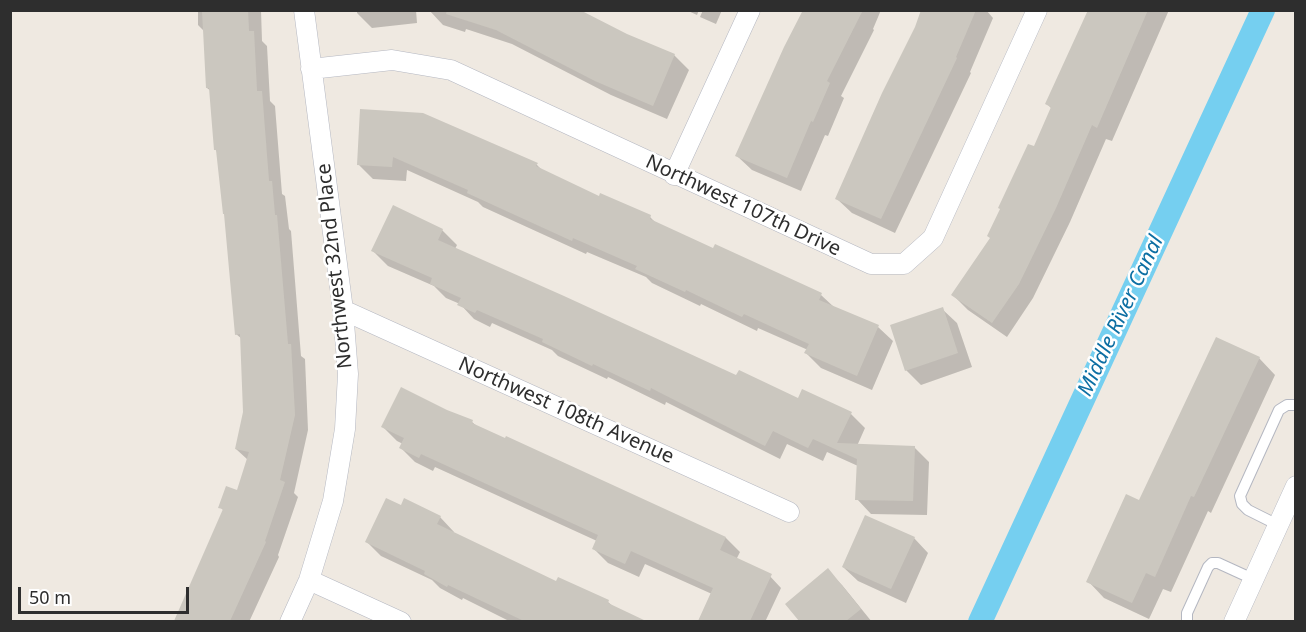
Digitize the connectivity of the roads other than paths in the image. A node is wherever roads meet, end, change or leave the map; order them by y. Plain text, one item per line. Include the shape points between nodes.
1 (304, 10) edge
2 (750, 10) edge
3 (1037, 10) edge
4 (311, 69) junction
5 (674, 175) junction
6 (343, 310) junction
7 (1296, 405) edge
8 (1296, 486) edge
9 (789, 512) dead end
10 (1278, 525) junction
11 (309, 579) junction
12 (1253, 579) junction
13 (290, 621) edge
14 (401, 621) edge
15 (1187, 621) edge
16 (1234, 621) edge

1 - 4 street, Northwest 32nd Place
2 - 5 street
3 - 5 street, Northwest 107th Drive via 933,238 904,264 871,264
4 - 5 street, Northwest 107th Drive via 392,60 451,70
4 - 6 street, Northwest 32nd Place
6 - 9 street, Northwest 108th Avenue
6 - 11 street, Northwest 32nd Place via 348,374 345,429 333,501
7 - 10 lane via 1279,410 1240,496 1248,510
8 - 10 street
10 - 12 street
11 - 13 street, Northwest 32nd Place
11 - 14 street
12 - 15 lane via 1212,563 1187,613
12 - 16 street

